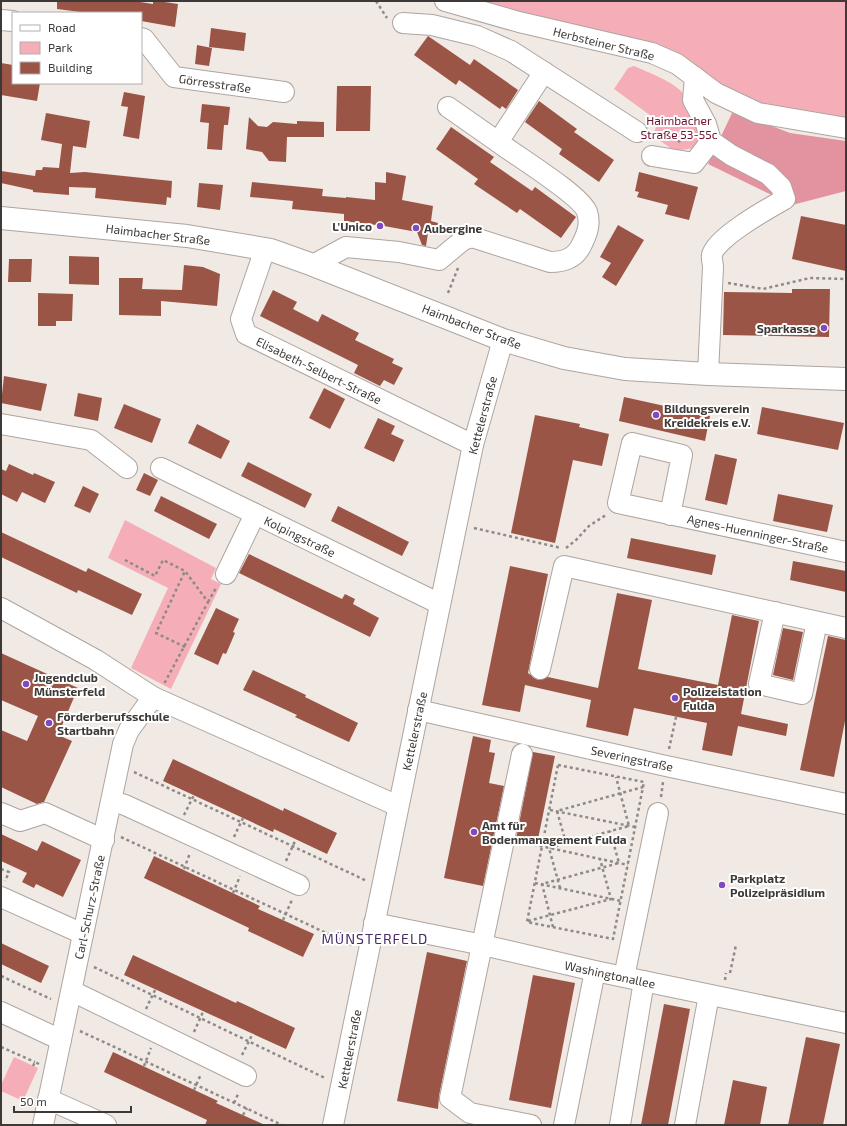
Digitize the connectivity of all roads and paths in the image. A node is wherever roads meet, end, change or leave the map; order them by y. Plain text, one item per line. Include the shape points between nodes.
1 (445, 1) edge
2 (1, 20) edge
3 (12, 21) edge
4 (403, 23) dead end
5 (142, 38) edge
6 (544, 72) junction
7 (695, 77) junction
8 (284, 92) dead end
9 (448, 107) dead end
10 (846, 128) edge
11 (637, 132) dead end
12 (709, 132) junction
13 (498, 142) junction
14 (673, 142) dead end
15 (652, 156) dead end
16 (1, 218) edge
17 (265, 249) junction
18 (313, 264) junction
19 (458, 266) dead end
20 (846, 279) edge
21 (712, 288) junction
22 (448, 293) dead end
23 (503, 340) junction
24 (708, 374) junction
25 (846, 379) edge
26 (1, 424) edge
27 (473, 445) junction
28 (127, 468) dead end
29 (161, 468) dead end
30 (618, 503) junction
31 (255, 514) junction
32 (670, 515) junction
33 (473, 528) dead end
34 (846, 552) edge
35 (125, 560) dead end
36 (142, 569) junction
37 (185, 571) junction
38 (140, 574) dead end
39 (222, 579) joint
40 (208, 602) junction
41 (440, 604) junction
42 (1, 608) edge
43 (775, 612) junction
44 (817, 622) junction
45 (846, 628) edge
46 (185, 648) junction
47 (540, 669) dead end
48 (158, 692) junction
49 (418, 710) junction
50 (522, 754) dead end
51 (132, 771) dead end
52 (616, 777) junction
53 (643, 787) junction
54 (620, 793) junction
55 (112, 802) junction
56 (846, 804) edge
57 (398, 806) junction
58 (550, 810) junction
59 (557, 811) junction
60 (1, 813) edge
61 (649, 824) junction
62 (629, 826) junction
63 (610, 831) junction
64 (112, 838) junction
65 (296, 839) dead end
66 (520, 842) dead end
67 (566, 843) junction
68 (293, 846) junction
69 (542, 847) junction
70 (549, 848) junction
71 (600, 859) junction
72 (619, 863) junction
73 (637, 867) junction
74 (603, 868) junction
75 (1, 869) edge
76 (279, 876) junction
77 (558, 880) junction
78 (371, 883) dead end
79 (535, 883) junction
80 (542, 884) junction
81 (298, 885) joint
82 (560, 888) junction
83 (2, 891) edge
84 (611, 899) junction
85 (630, 903) junction
86 (286, 914) junction
87 (550, 915) junction
88 (283, 920) dead end
89 (527, 922) junction
90 (374, 923) junction
91 (553, 927) junction
92 (83, 934) junction
93 (483, 945) junction
94 (736, 945) dead end
95 (358, 947) dead end
96 (93, 967) dead end
97 (595, 971) junction
98 (730, 973) dead end
99 (1, 976) edge
100 (624, 977) junction
101 (644, 981) junction
102 (72, 991) junction
103 (709, 995) junction
104 (54, 1000) dead end
105 (1, 1012) edge
106 (203, 1012) dead end
107 (200, 1019) junction
108 (846, 1023) edge
109 (80, 1031) dead end
110 (253, 1033) dead end
111 (61, 1040) junction
112 (249, 1042) junction
113 (1, 1047) edge
114 (188, 1047) junction
115 (34, 1062) dead end
116 (241, 1073) joint
117 (329, 1080) dead end
118 (48, 1099) junction
119 (246, 1108) junction
120 (243, 1115) dead end
121 (43, 1125) edge
122 (106, 1125) edge
123 (282, 1125) edge
124 (333, 1125) edge
125 (531, 1125) edge
126 (564, 1125) edge
127 (620, 1125) edge
128 (685, 1125) edge

1 - 7 street, Herbsteiner Straße via 519,22 652,53 677,64
2 - 3 street
4 - 6 street via 432,25 478,36 511,51
5 - 8 street, Görresstraße via 174,77
6 - 11 street
6 - 13 street
7 - 10 street, Herbsteiner Straße via 716,93 758,113
7 - 12 street via 693,100
9 - 13 street
12 - 14 path
12 - 15 street via 694,163
12 - 21 street via 731,155 768,174 782,187 785,199 721,241 712,254
13 - 18 street via 573,195 587,211 589,229 580,250 563,262 550,262 472,237 463,240 439,260 346,246
16 - 17 main road, Haimbacher Straße via 187,236
17 - 18 main road, Haimbacher Straße
17 - 27 street, Elisabeth-Selbert-Straße via 241,319 246,334
18 - 23 main road, Haimbacher Straße
19 - 22 path
20 - 21 path via 810,278 764,289 723,282
21 - 24 street
23 - 24 main road, Haimbacher Straße via 564,358 625,369
23 - 27 street, Kettelerstraße
24 - 25 main road, Haimbacher Straße
26 - 28 street via 91,440
27 - 41 street, Kettelerstraße
29 - 31 street, Kolpingstraße
30 - 32 street, Agnes-Huenninger-Straße
30 - 32 street via 632,443 682,455
30 - 33 path via 565,548
31 - 39 street
31 - 41 street, Kolpingstraße
32 - 34 street, Agnes-Huenninger-Straße
35 - 36 path
36 - 37 path via 155,576 163,560
36 - 38 path
37 - 40 path
37 - 46 path via 156,633
39 - 40 path
40 - 46 path
41 - 49 street, Kettelerstraße
42 - 48 street
43 - 44 street
43 - 44 street via 759,684 802,694
43 - 47 street via 564,566
44 - 45 street
46 - 48 path
48 - 55 street, Carl-Schurz-Straße via 126,735
48 - 57 street
49 - 56 street, Severingstraße
49 - 57 street, Kettelerstraße
50 - 93 street
51 - 68 path
52 - 53 path via 644,782
52 - 54 path
52 - 58 path via 558,765
53 - 54 path
53 - 61 path
54 - 59 path
54 - 62 path
55 - 64 street, Carl-Schurz-Straße
55 - 76 street via 125,805
57 - 90 street, Kettelerstraße
58 - 59 path
58 - 69 path
59 - 62 path
59 - 67 path
60 - 64 street via 20,821 45,813
61 - 62 path
61 - 73 street
61 - 73 path
62 - 63 path
63 - 67 path
63 - 72 path
64 - 86 path
64 - 92 street, Carl-Schurz-Straße
65 - 68 path
66 - 69 path
67 - 70 path
68 - 76 path
68 - 78 path
69 - 70 path
69 - 79 path
70 - 71 path
70 - 77 path
71 - 72 path
71 - 74 path
72 - 73 path
72 - 74 path
73 - 85 street
73 - 85 path
74 - 77 path
74 - 84 path
75 - 83 path via 9,872
76 - 81 street
77 - 80 path
77 - 82 path
79 - 80 path
79 - 89 path
80 - 82 path
80 - 87 path
81 - 86 path
82 - 84 path
83 - 92 street
84 - 85 path
84 - 87 path
85 - 91 path via 613,939
85 - 100 street
86 - 88 path
86 - 95 path
87 - 89 path
87 - 91 path
89 - 91 path
90 - 93 street, Washingtonallee
90 - 124 street, Kettelerstraße
92 - 102 street, Carl-Schurz-Straße
93 - 97 street, Washingtonallee
93 - 125 street via 450,1098 470,1113
94 - 98 path
96 - 107 path
97 - 100 street, Washingtonallee
97 - 126 street
99 - 104 path
100 - 101 street, Washingtonallee
101 - 103 street, Washingtonallee
101 - 127 street
102 - 111 street, Carl-Schurz-Straße
102 - 114 street
103 - 108 street, Washingtonallee
103 - 128 street
105 - 111 street
106 - 107 path
107 - 112 path
107 - 114 path
109 - 119 path
110 - 112 path
111 - 118 street, Carl-Schurz-Straße
112 - 116 path
112 - 117 path
113 - 115 path
114 - 116 street
118 - 121 street, Carl-Schurz-Straße
118 - 122 street
119 - 120 path
119 - 123 path

